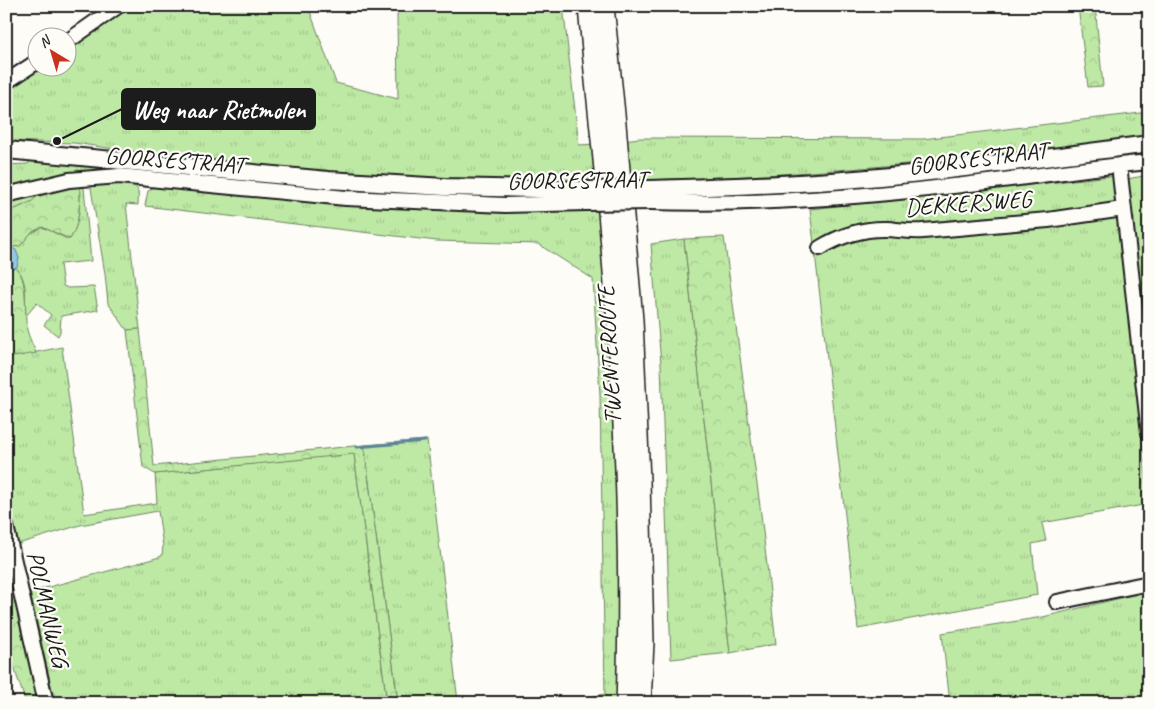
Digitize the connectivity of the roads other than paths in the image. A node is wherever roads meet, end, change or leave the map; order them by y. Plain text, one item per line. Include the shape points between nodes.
1 (118, 6) edge
2 (588, 6) edge
3 (604, 6) edge
4 (78, 34) edge
5 (28, 68) edge
6 (6, 82) edge
7 (1149, 144) edge
8 (6, 150) edge
9 (1149, 162) edge
10 (1119, 165) junction
11 (6, 195) edge
12 (650, 195) junction
13 (586, 196) junction
14 (1123, 209) junction
15 (820, 248) dead end
16 (1149, 434) edge
17 (6, 526) edge
18 (1149, 582) edge
19 (1057, 602) dead end
20 (46, 703) edge
21 (626, 703) edge
22 (641, 703) edge

1 - 4 street
2 - 21 highway, TWENTEROUTE via 617,326 625,488
3 - 22 highway, TWENTEROUTE via 633,320 644,642
5 - 6 street
7 - 12 main road, GOORSESTRAAT via 856,179
8 - 13 main road, GOORSESTRAAT via 328,180
9 - 10 street, GOORSESTRAAT
10 - 12 street, GOORSESTRAAT via 846,197 706,204
10 - 14 street
11 - 13 street, GOORSESTRAAT via 69,180 119,176 346,198 505,205
12 - 13 main road, GOORSESTRAAT, bridge
14 - 15 street, DEKKERSWEG via 1048,220 923,231 886,229 834,239
14 - 16 street
17 - 20 street, POLMANWEG
18 - 19 street

